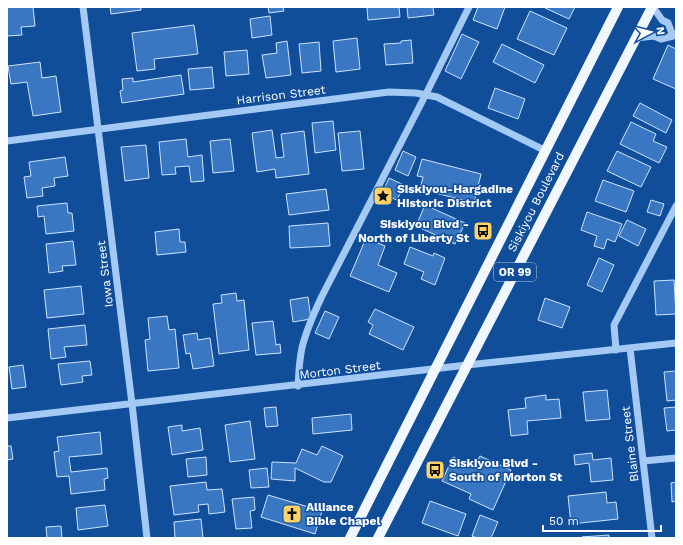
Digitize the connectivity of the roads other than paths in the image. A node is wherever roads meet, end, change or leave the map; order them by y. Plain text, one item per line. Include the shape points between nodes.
1 (82, 7) edge
2 (469, 7) edge
3 (618, 7) edge
4 (653, 7) edge
5 (674, 37) edge
6 (636, 38) junction
7 (426, 94) junction
8 (98, 129) junction
9 (7, 141) edge
10 (546, 151) junction
11 (676, 206) edge
12 (676, 343) edge
13 (630, 348) junction
14 (616, 350) junction
15 (467, 365) junction
16 (436, 369) junction
17 (298, 386) junction
18 (132, 404) junction
19 (7, 418) edge
20 (676, 458) edge
21 (643, 460) junction
22 (147, 538) edge
23 (350, 538) edge
24 (378, 538) edge
25 (652, 538) edge

1 - 8 street, Iowa Street
2 - 7 street
3 - 10 main road, Siskiyou Boulevard / OR 99
4 - 5 street via 668,24
4 - 6 main road, Siskiyou Boulevard / OR 99
5 - 6 street
6 - 15 main road, Siskiyou Boulevard / OR 99
7 - 8 street, Harrison Street via 389,92
7 - 10 street, Harrison Street via 437,97
7 - 17 street via 310,322 299,363
8 - 9 street, Harrison Street
8 - 18 street, Iowa Street
10 - 16 main road, Siskiyou Boulevard / OR 99
11 - 14 street via 614,325
12 - 13 street, Morton Street
13 - 14 street, Morton Street
13 - 21 street, Blaine Street
14 - 15 street, Morton Street
15 - 16 street, Morton Street
15 - 24 main road, Siskiyou Boulevard / OR 99
16 - 17 street, Morton Street
16 - 23 main road, Siskiyou Boulevard / OR 99
17 - 18 street, Morton Street
18 - 19 street, Morton Street
18 - 22 street, Iowa Street
20 - 21 street
21 - 25 street, Blaine Street

